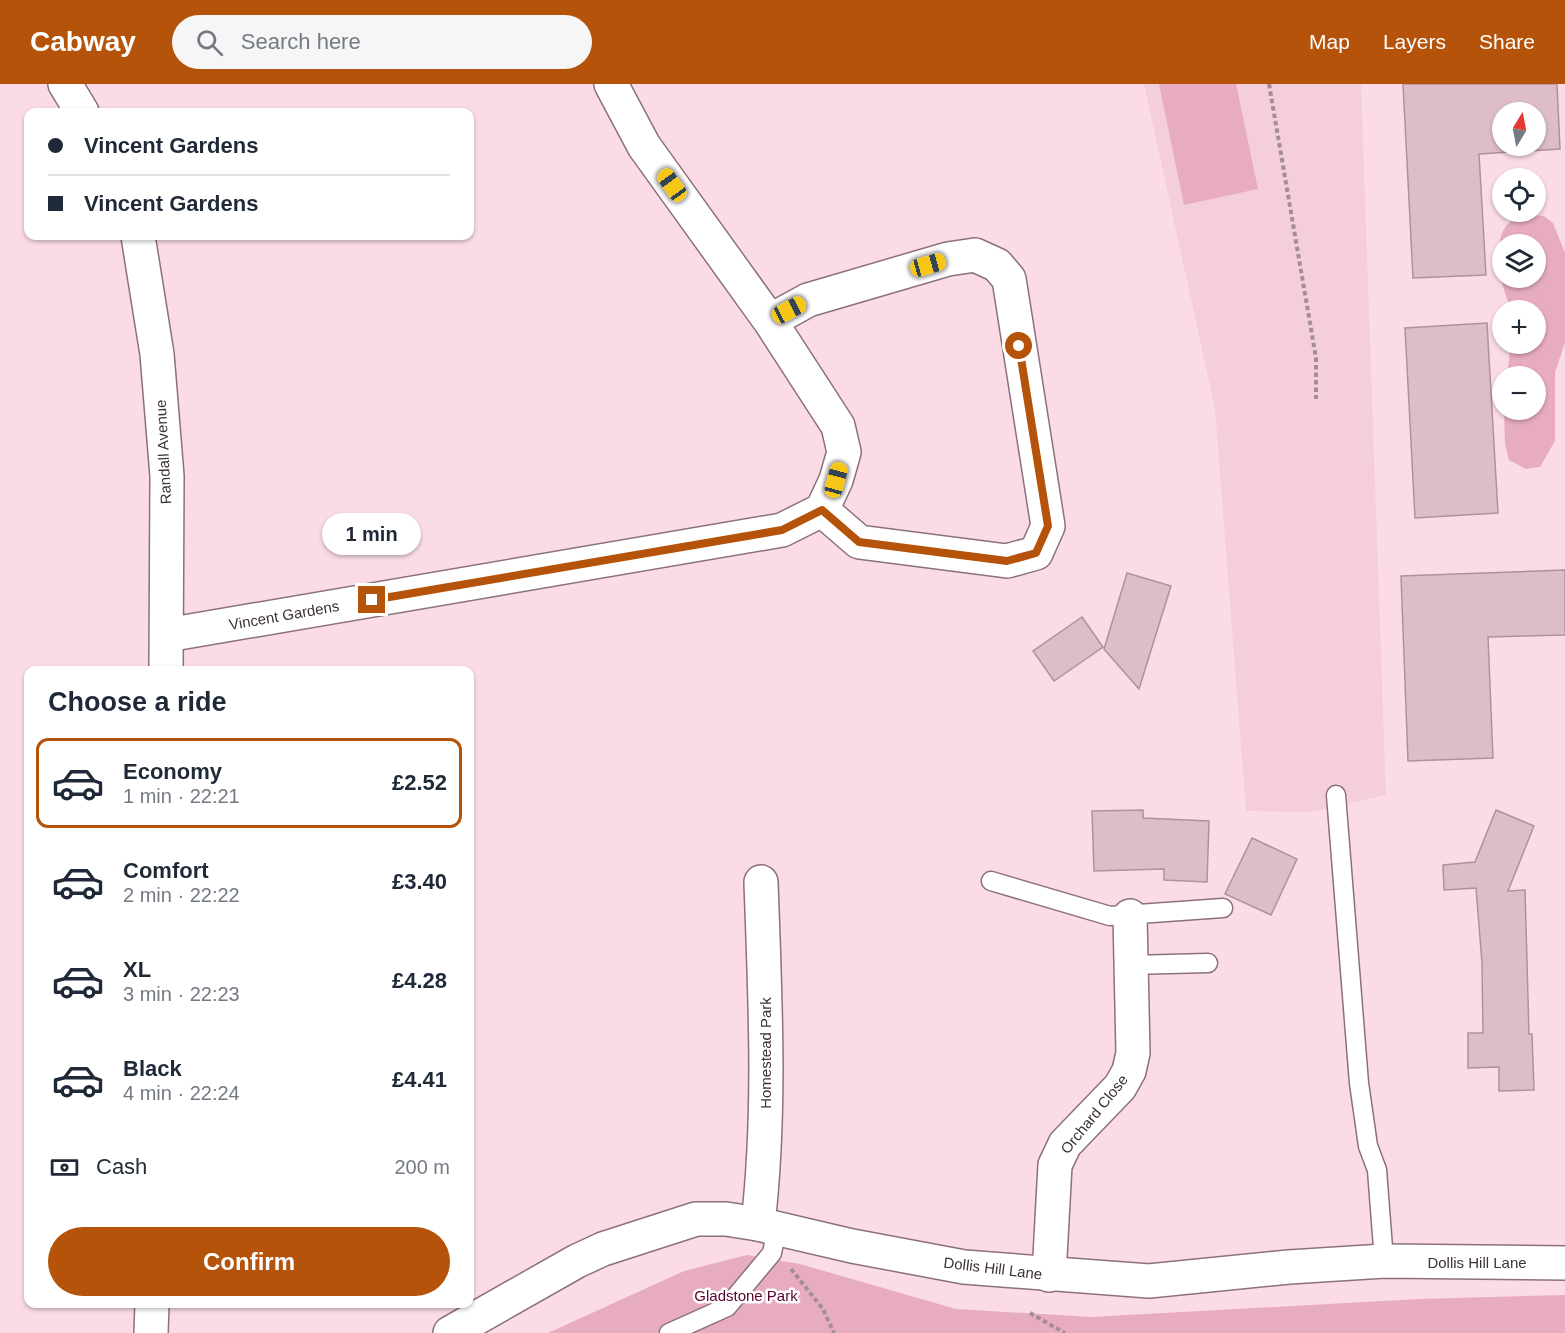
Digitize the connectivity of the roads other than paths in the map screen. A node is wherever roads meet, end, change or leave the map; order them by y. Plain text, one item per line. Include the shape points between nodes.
1 (65, 84) edge
2 (611, 84) edge
3 (80, 108) edge
4 (139, 240) edge
5 (770, 321) junction
6 (822, 510) junction
7 (167, 634) junction
8 (166, 666) edge
9 (1336, 795) dead end
10 (992, 881) dead end
11 (761, 882) dead end
12 (1223, 909) dead end
13 (1130, 916) junction
14 (1208, 963) dead end
15 (1131, 965) junction
16 (767, 1226) junction
17 (1384, 1262) junction
18 (1565, 1263) edge
19 (1049, 1275) junction
20 (152, 1308) edge
21 (151, 1333) edge
22 (450, 1333) edge
23 (669, 1333) edge

1 - 3 street
2 - 5 street via 644,146
4 - 7 street, Randall Avenue via 157,354 167,476
5 - 6 street via 838,426 844,452
5 - 6 street via 808,300 975,255 997,266 1009,279 1048,526 1036,553 1007,561 859,542
6 - 7 street, Vincent Gardens via 782,530
7 - 8 street, Randall Avenue
9 - 17 lane via 1359,1083 1368,1146 1378,1180
10 - 13 lane via 1110,916
11 - 16 street, Homestead Park via 767,1044
12 - 13 lane
13 - 15 street, Orchard Close
14 - 15 lane
15 - 19 street, Orchard Close via 1133,1053 1129,1071 1120,1087 1065,1144 1055,1165
16 - 19 street, Dollis Hill Lane via 964,1267
16 - 22 street, Dollis Hill Lane via 696,1219 603,1250
16 - 23 lane via 772,1252 727,1307
17 - 18 street, Dollis Hill Lane
17 - 19 street, Dollis Hill Lane via 1149,1281
20 - 21 street

